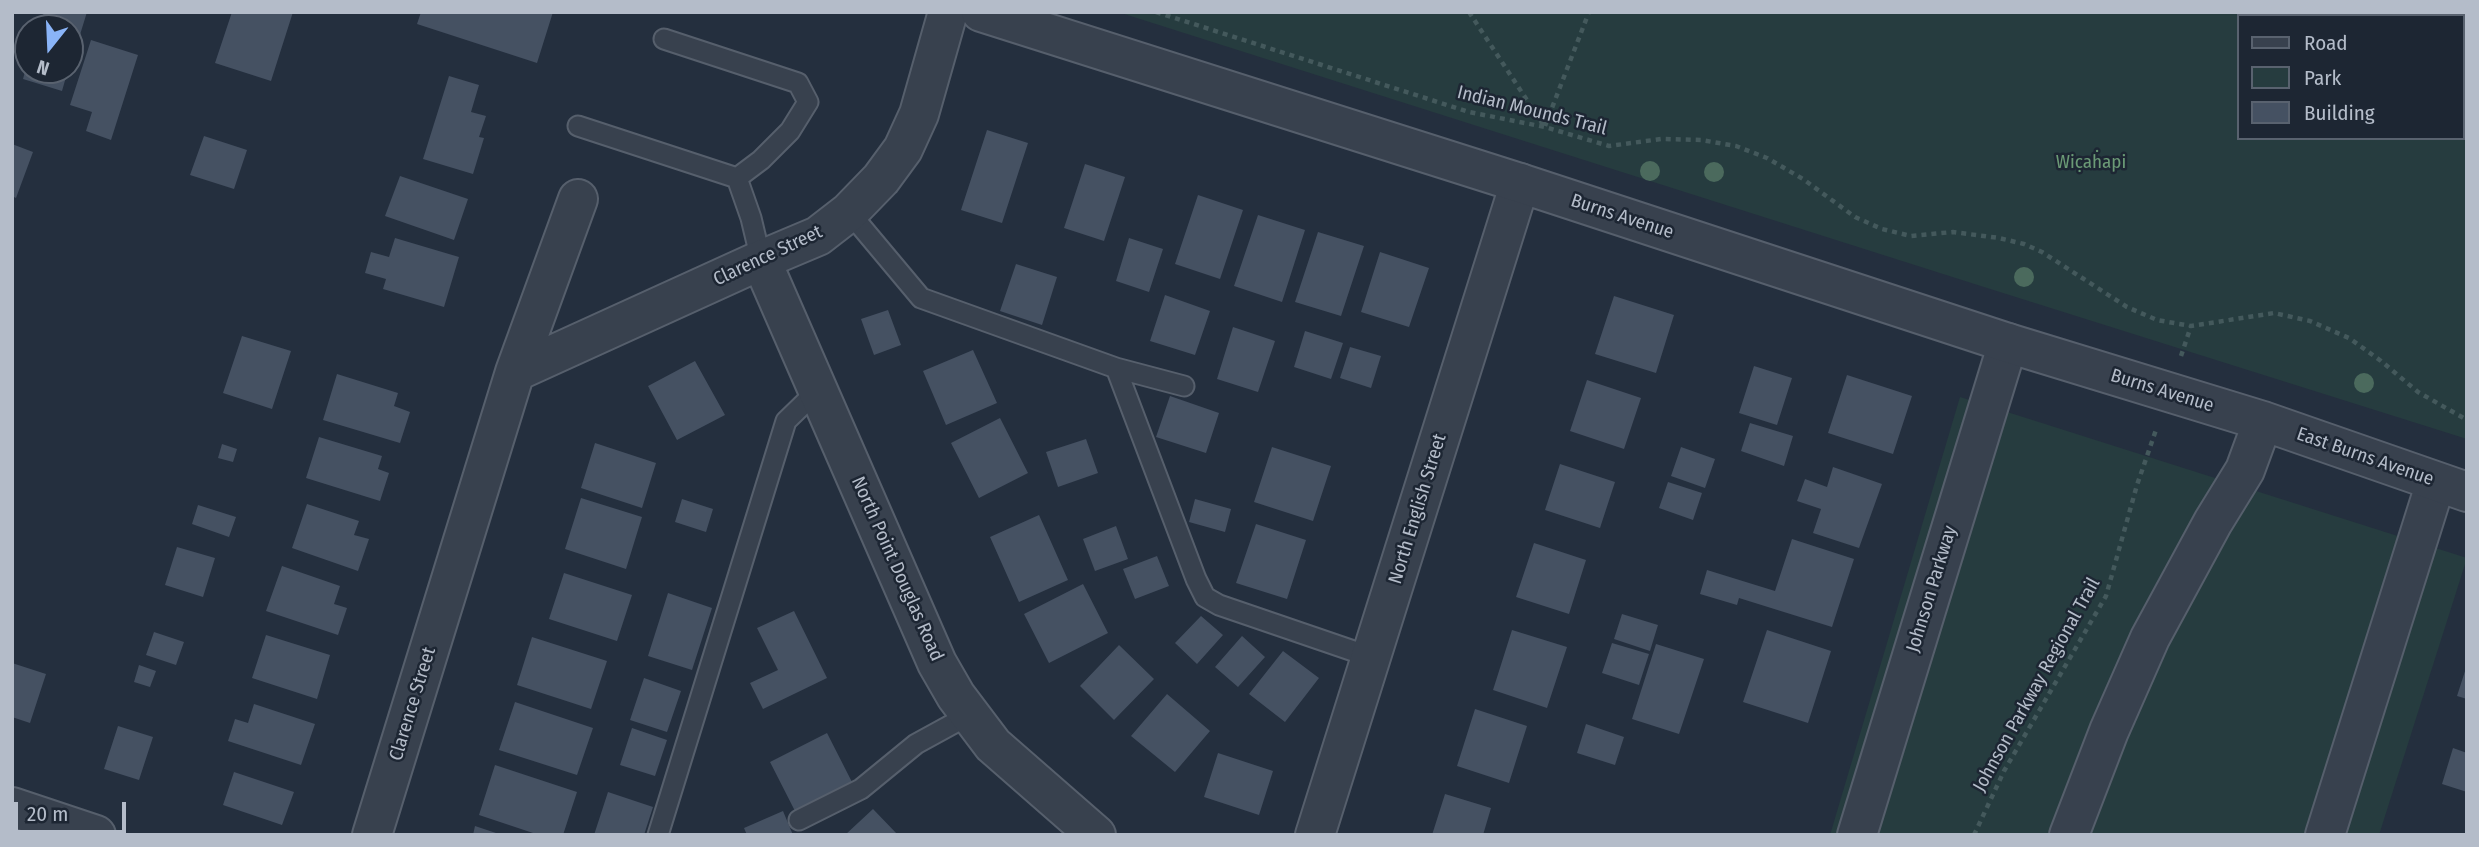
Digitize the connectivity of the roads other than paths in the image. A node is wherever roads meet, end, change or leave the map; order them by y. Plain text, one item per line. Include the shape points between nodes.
1 (948, 12) edge
2 (981, 12) edge
3 (664, 39) dead end
4 (578, 126) dead end
5 (737, 178) junction
6 (1520, 183) junction
7 (578, 199) dead end
8 (849, 212) junction
9 (761, 260) junction
10 (2008, 343) junction
11 (1116, 368) junction
12 (516, 372) junction
13 (1184, 386) dead end
14 (819, 389) junction
15 (2263, 421) junction
16 (2451, 487) edge
17 (1371, 657) junction
18 (969, 715) junction
19 (12, 807) edge
20 (799, 820) dead end
21 (96, 835) edge
22 (372, 835) edge
23 (658, 835) edge
24 (1096, 835) edge
25 (1315, 835) edge
26 (1857, 835) edge
27 (2069, 835) edge
28 (2325, 835) edge

1 - 8 street, Clarence Street via 919,114 904,149
2 - 6 street, Burns Avenue
3 - 5 lane via 798,83 808,102 790,131
4 - 5 lane
5 - 9 lane
6 - 10 street, Burns Avenue
6 - 17 street, North English Street
7 - 12 street, Clarence Street
8 - 9 street, Clarence Street via 818,236
8 - 11 lane via 921,298
9 - 12 street, Clarence Street
9 - 14 street, North Point Douglas Road
10 - 15 street, Burns Avenue
10 - 26 street, Johnson Parkway
11 - 13 lane
11 - 17 lane via 1205,597
12 - 22 street, Clarence Street
14 - 18 street, North Point Douglas Road via 937,663
14 - 23 lane via 786,421
15 - 16 street, East Burns Avenue
15 - 27 street via 2245,470 2150,638
16 - 28 street
17 - 25 street, North English Street
18 - 20 lane via 916,744 861,789
18 - 24 street, North Point Douglas Road via 1016,767
19 - 21 street

